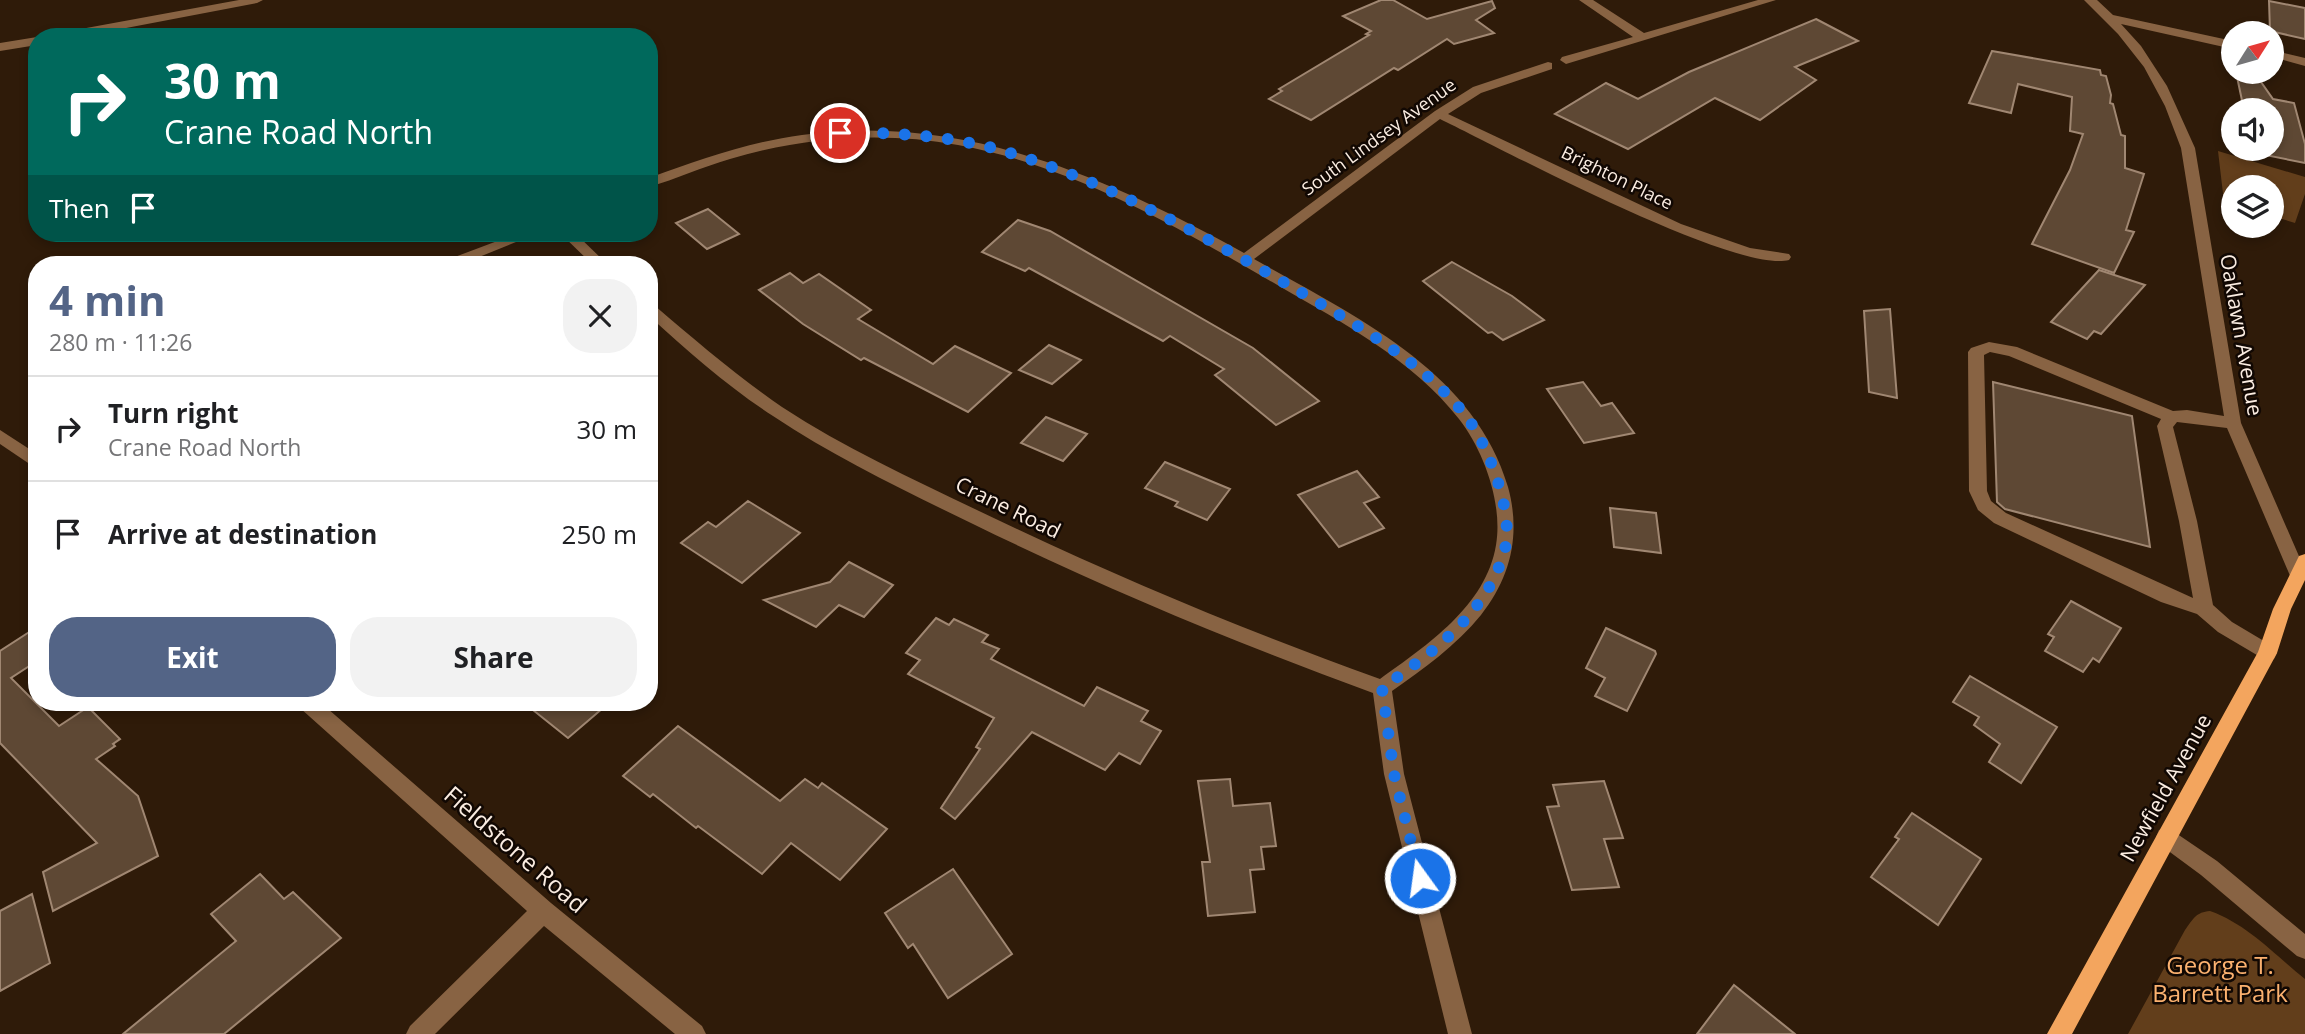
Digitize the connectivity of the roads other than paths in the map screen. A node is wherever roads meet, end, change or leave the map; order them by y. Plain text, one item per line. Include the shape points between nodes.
1 (257, 0) edge
2 (1585, 0) edge
3 (1770, 0) edge
4 (2090, 0) edge
5 (2112, 18) junction
6 (107, 28) edge
7 (1643, 38) junction
8 (28, 42) edge
9 (2221, 42) edge
10 (0, 47) edge
11 (2284, 57) edge
12 (1566, 60) dead end
13 (2305, 62) edge
14 (1548, 66) dead end
15 (1439, 114) junction
16 (658, 180) edge
17 (507, 242) edge
18 (577, 242) edge
19 (470, 256) edge
20 (591, 256) edge
21 (1784, 257) dead end
22 (1244, 260) junction
23 (658, 316) edge
24 (2172, 417) junction
25 (2233, 423) junction
26 (0, 436) edge
27 (28, 456) edge
28 (2301, 567) edge
29 (2204, 609) junction
30 (2267, 653) junction
31 (1382, 688) junction
32 (317, 711) edge
33 (2167, 837) junction
34 (543, 911) junction
35 (2305, 948) edge
36 (418, 1034) edge
37 (694, 1034) edge
38 (1460, 1034) edge
39 (2059, 1034) edge

1 - 6 street
2 - 7 street
3 - 7 street
4 - 5 street, Oaklawn Avenue
5 - 9 street
5 - 25 street, Oaklawn Avenue via 2170,99 2188,148
7 - 12 street
8 - 10 street
11 - 13 street
14 - 15 street, South Lindsey Avenue via 1476,90
15 - 21 street, Brighton Place via 1676,227 1748,252
15 - 22 street, South Lindsey Avenue
16 - 22 street via 719,157 805,136 877,132 956,141 1005,151 1104,187
17 - 19 street
18 - 20 street
22 - 31 street via 1362,330 1434,384 1466,416 1483,445 1507,516 1505,547 1478,605 1425,657
23 - 31 street, Crane Road via 710,363 778,412 884,473 1066,561 1241,637
24 - 25 street
24 - 29 street via 2165,426
24 - 29 street via 2012,351 1989,347 1976,352 1978,491 1984,505 2012,524 2168,597
25 - 28 street, Oaklawn Avenue
26 - 27 street
28 - 30 main road, Newfield Avenue
29 - 30 street
30 - 33 main road, Newfield Avenue
31 - 38 street via 1394,774
32 - 34 street, Fieldstone Road
33 - 35 street
33 - 39 main road, Newfield Avenue
34 - 36 street
34 - 37 street, Fieldstone Road

